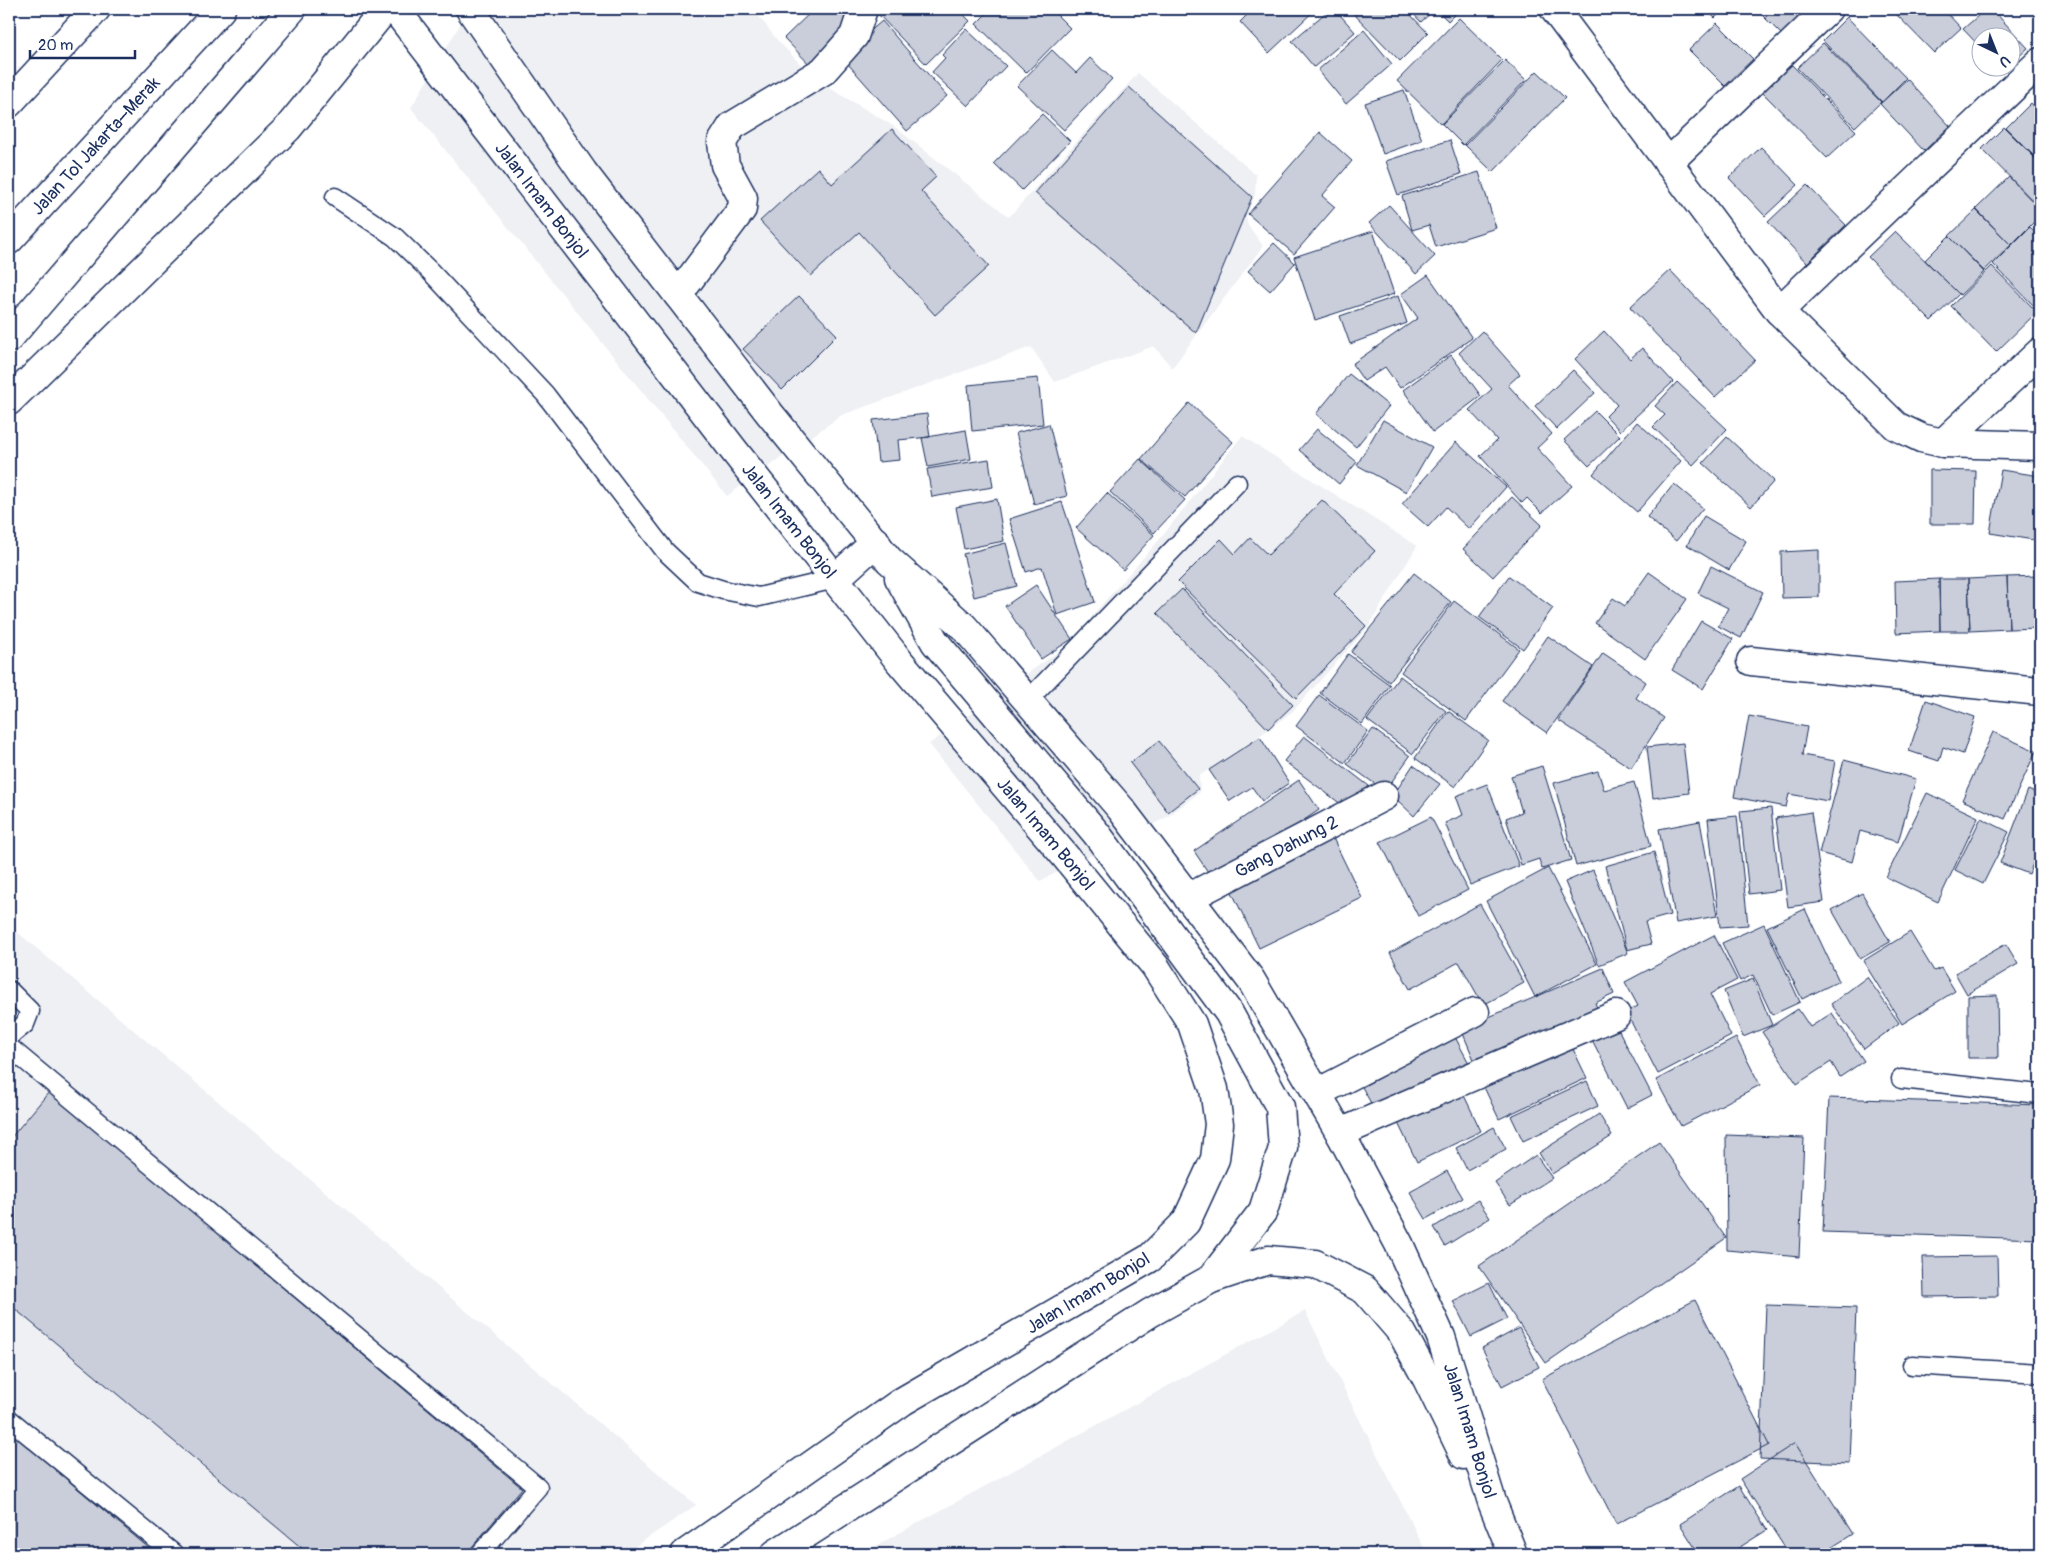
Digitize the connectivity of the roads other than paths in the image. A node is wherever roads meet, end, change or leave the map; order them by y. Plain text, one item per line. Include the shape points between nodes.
1 (96, 9) edge
2 (221, 9) edge
3 (292, 9) edge
4 (385, 9) edge
5 (395, 9) edge
6 (862, 9) edge
7 (1828, 9) edge
8 (1557, 10) edge
9 (477, 18) edge
10 (2040, 62) edge
11 (9, 103) edge
12 (1668, 163) junction
13 (335, 198) dead end
14 (9, 240) edge
15 (678, 295) junction
16 (1779, 311) junction
17 (9, 338) edge
18 (2040, 352) edge
19 (9, 401) edge
20 (1943, 443) junction
21 (2040, 446) edge
22 (1237, 483) dead end
23 (882, 551) junction
24 (834, 579) junction
25 (1751, 661) dead end
26 (2040, 691) edge
27 (1028, 700) junction
28 (1384, 796) dead end
29 (1188, 898) junction
30 (9, 990) edge
31 (1475, 1012) dead end
32 (1616, 1015) dead end
33 (9, 1037) edge
34 (9, 1047) edge
35 (1901, 1080) dead end
36 (1316, 1093) junction
37 (2040, 1094) edge
38 (1340, 1132) junction
39 (1211, 1279) junction
40 (1912, 1366) dead end
41 (2040, 1373) edge
42 (9, 1419) edge
43 (1492, 1502) junction
44 (174, 1554) edge
45 (480, 1554) edge
46 (685, 1554) edge
47 (775, 1554) edge
48 (1512, 1554) edge

1 - 11 main road
2 - 14 main road, Jalan Tol Jakarta–Merak
3 - 17 main road
4 - 19 main road via 288,128
5 - 24 main road, Jalan Imam Bonjol
6 - 15 main road via 854,36 823,72 732,126 722,142 725,165 743,198 742,209
7 - 12 main road
8 - 12 main road
9 - 15 main road, Jalan Imam Bonjol via 583,172
10 - 16 main road
12 - 16 main road
13 - 24 lane via 395,237 430,271 545,394 666,551 698,582 758,597
15 - 23 main road, Jalan Imam Bonjol
16 - 20 main road via 1896,426 1921,438
18 - 20 main road
20 - 21 main road
22 - 27 lane
23 - 24 main road
23 - 27 main road, Jalan Imam Bonjol via 964,627
23 - 39 main road via 935,642 1096,834 1229,1013 1280,1107 1283,1148 1263,1210
24 - 46 main road, Jalan Imam Bonjol via 1155,966 1192,1024 1214,1089 1219,1124 1215,1159 1186,1222 1150,1258 903,1401
25 - 26 main road
27 - 29 main road, Jalan Imam Bonjol via 1121,809
28 - 29 main road, Gang Dahung 2
29 - 36 main road, Jalan Imam Bonjol via 1251,980
30 - 33 lane via 30,1011 25,1024
31 - 36 main road
32 - 38 main road
34 - 45 lane via 538,1487
35 - 37 lane
36 - 38 main road, Jalan Imam Bonjol
38 - 43 main road, Jalan Imam Bonjol via 1398,1244 1440,1337
39 - 43 main road via 1268,1260 1316,1264 1365,1290 1402,1333 1456,1443
39 - 47 main road via 1150,1313
40 - 41 lane
42 - 44 lane
43 - 48 main road, Jalan Imam Bonjol

